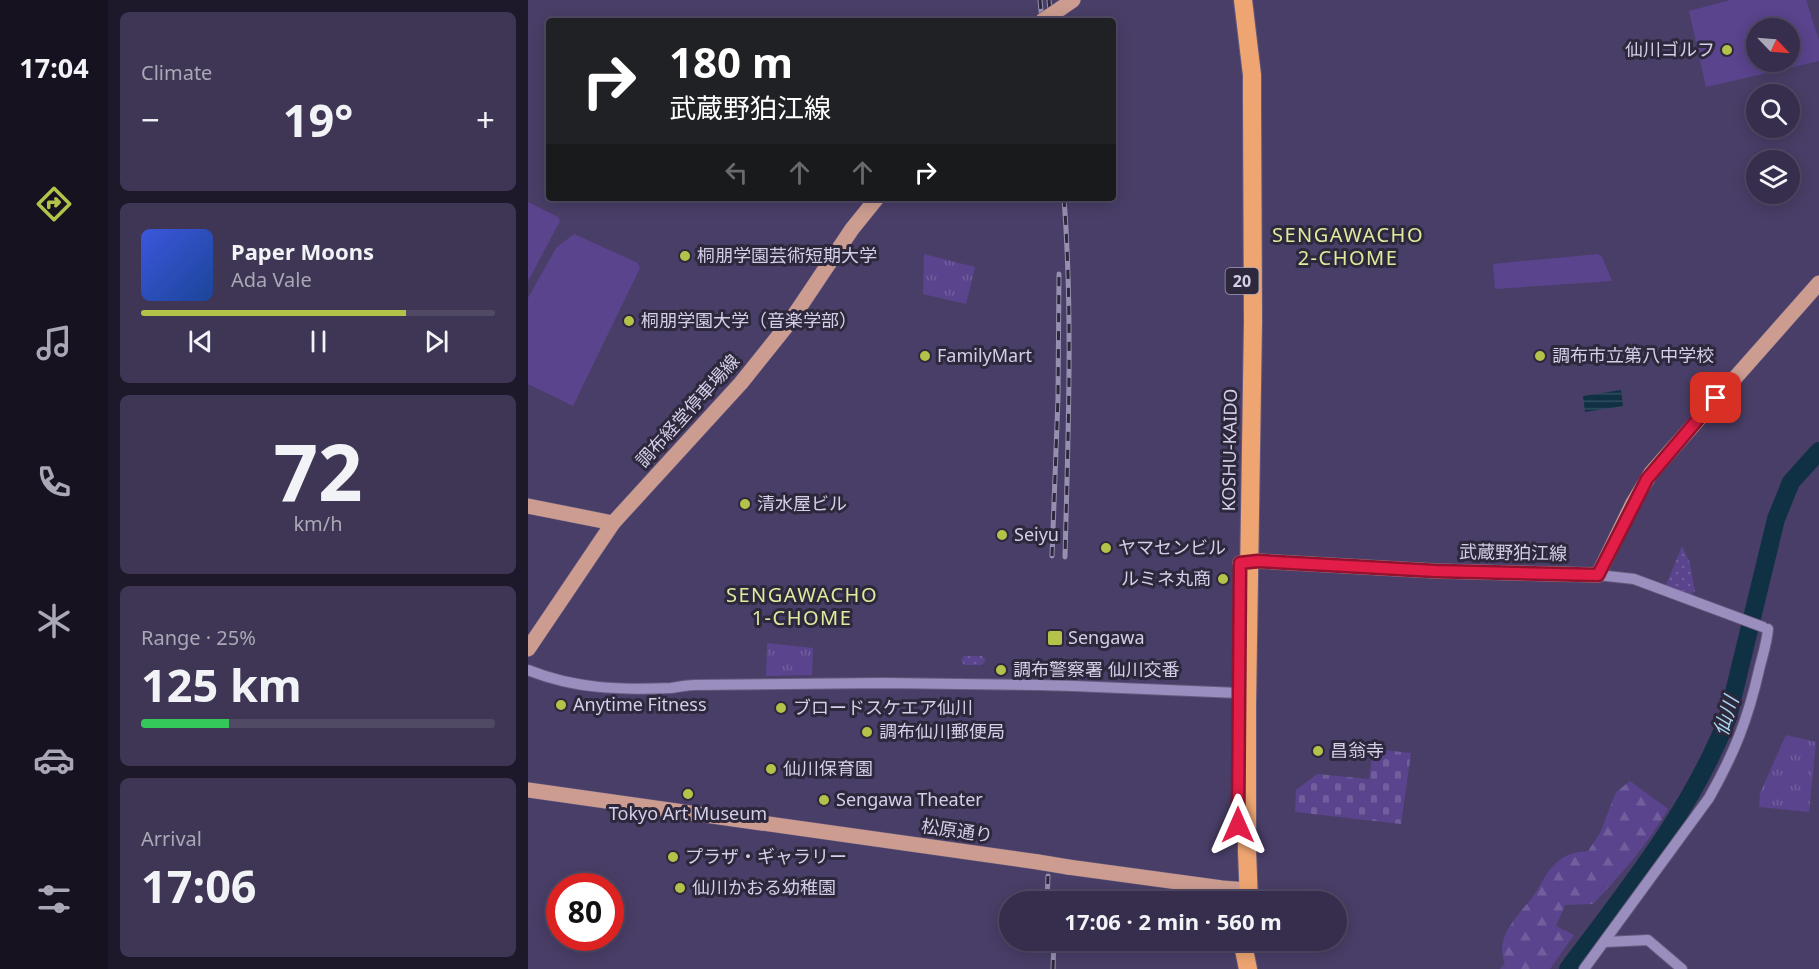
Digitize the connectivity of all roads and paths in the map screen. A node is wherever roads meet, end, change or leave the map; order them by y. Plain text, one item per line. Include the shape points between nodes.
1 (1234, 0) edge
2 (1243, 0) edge
3 (1066, 4) edge
4 (1046, 18) edge
5 (875, 201) edge
6 (1819, 283) edge
7 (528, 506) edge
8 (613, 523) junction
9 (1245, 562) junction
10 (1598, 575) junction
11 (528, 650) edge
12 (528, 670) edge
13 (1238, 693) junction
14 (528, 790) edge
15 (1213, 891) edge
16 (1243, 891) edge
17 (1243, 891) edge
18 (1605, 942) junction
19 (1247, 951) edge
20 (1254, 951) edge
21 (1255, 967) edge
22 (1584, 969) edge
23 (1682, 969) edge

1 - 9 highway, KOSHU-KAIDO / 20 via 1243,102
2 - 9 highway, KOSHU-KAIDO / 20 via 1252,75 1253,321
3 - 4 main road, bridge
5 - 8 main road, 調布経堂停車場線 via 789,323 741,383
6 - 10 main road via 1649,476
7 - 8 main road
8 - 11 main road, 調布経堂停車場線
9 - 10 main road, 武蔵野狛江線
9 - 13 highway, KOSHU-KAIDO / 20
9 - 16 highway, KOSHU-KAIDO / 20
10 - 18 street via 1634,579 1766,628 1751,703 1726,769
12 - 13 street, bridge via 561,682 606,688 884,683
13 - 17 highway, KOSHU-KAIDO / 20
14 - 15 main road, 松原通り, bridge via 1038,862
18 - 22 street
18 - 23 street via 1648,940
19 - 21 highway
20 - 21 highway

